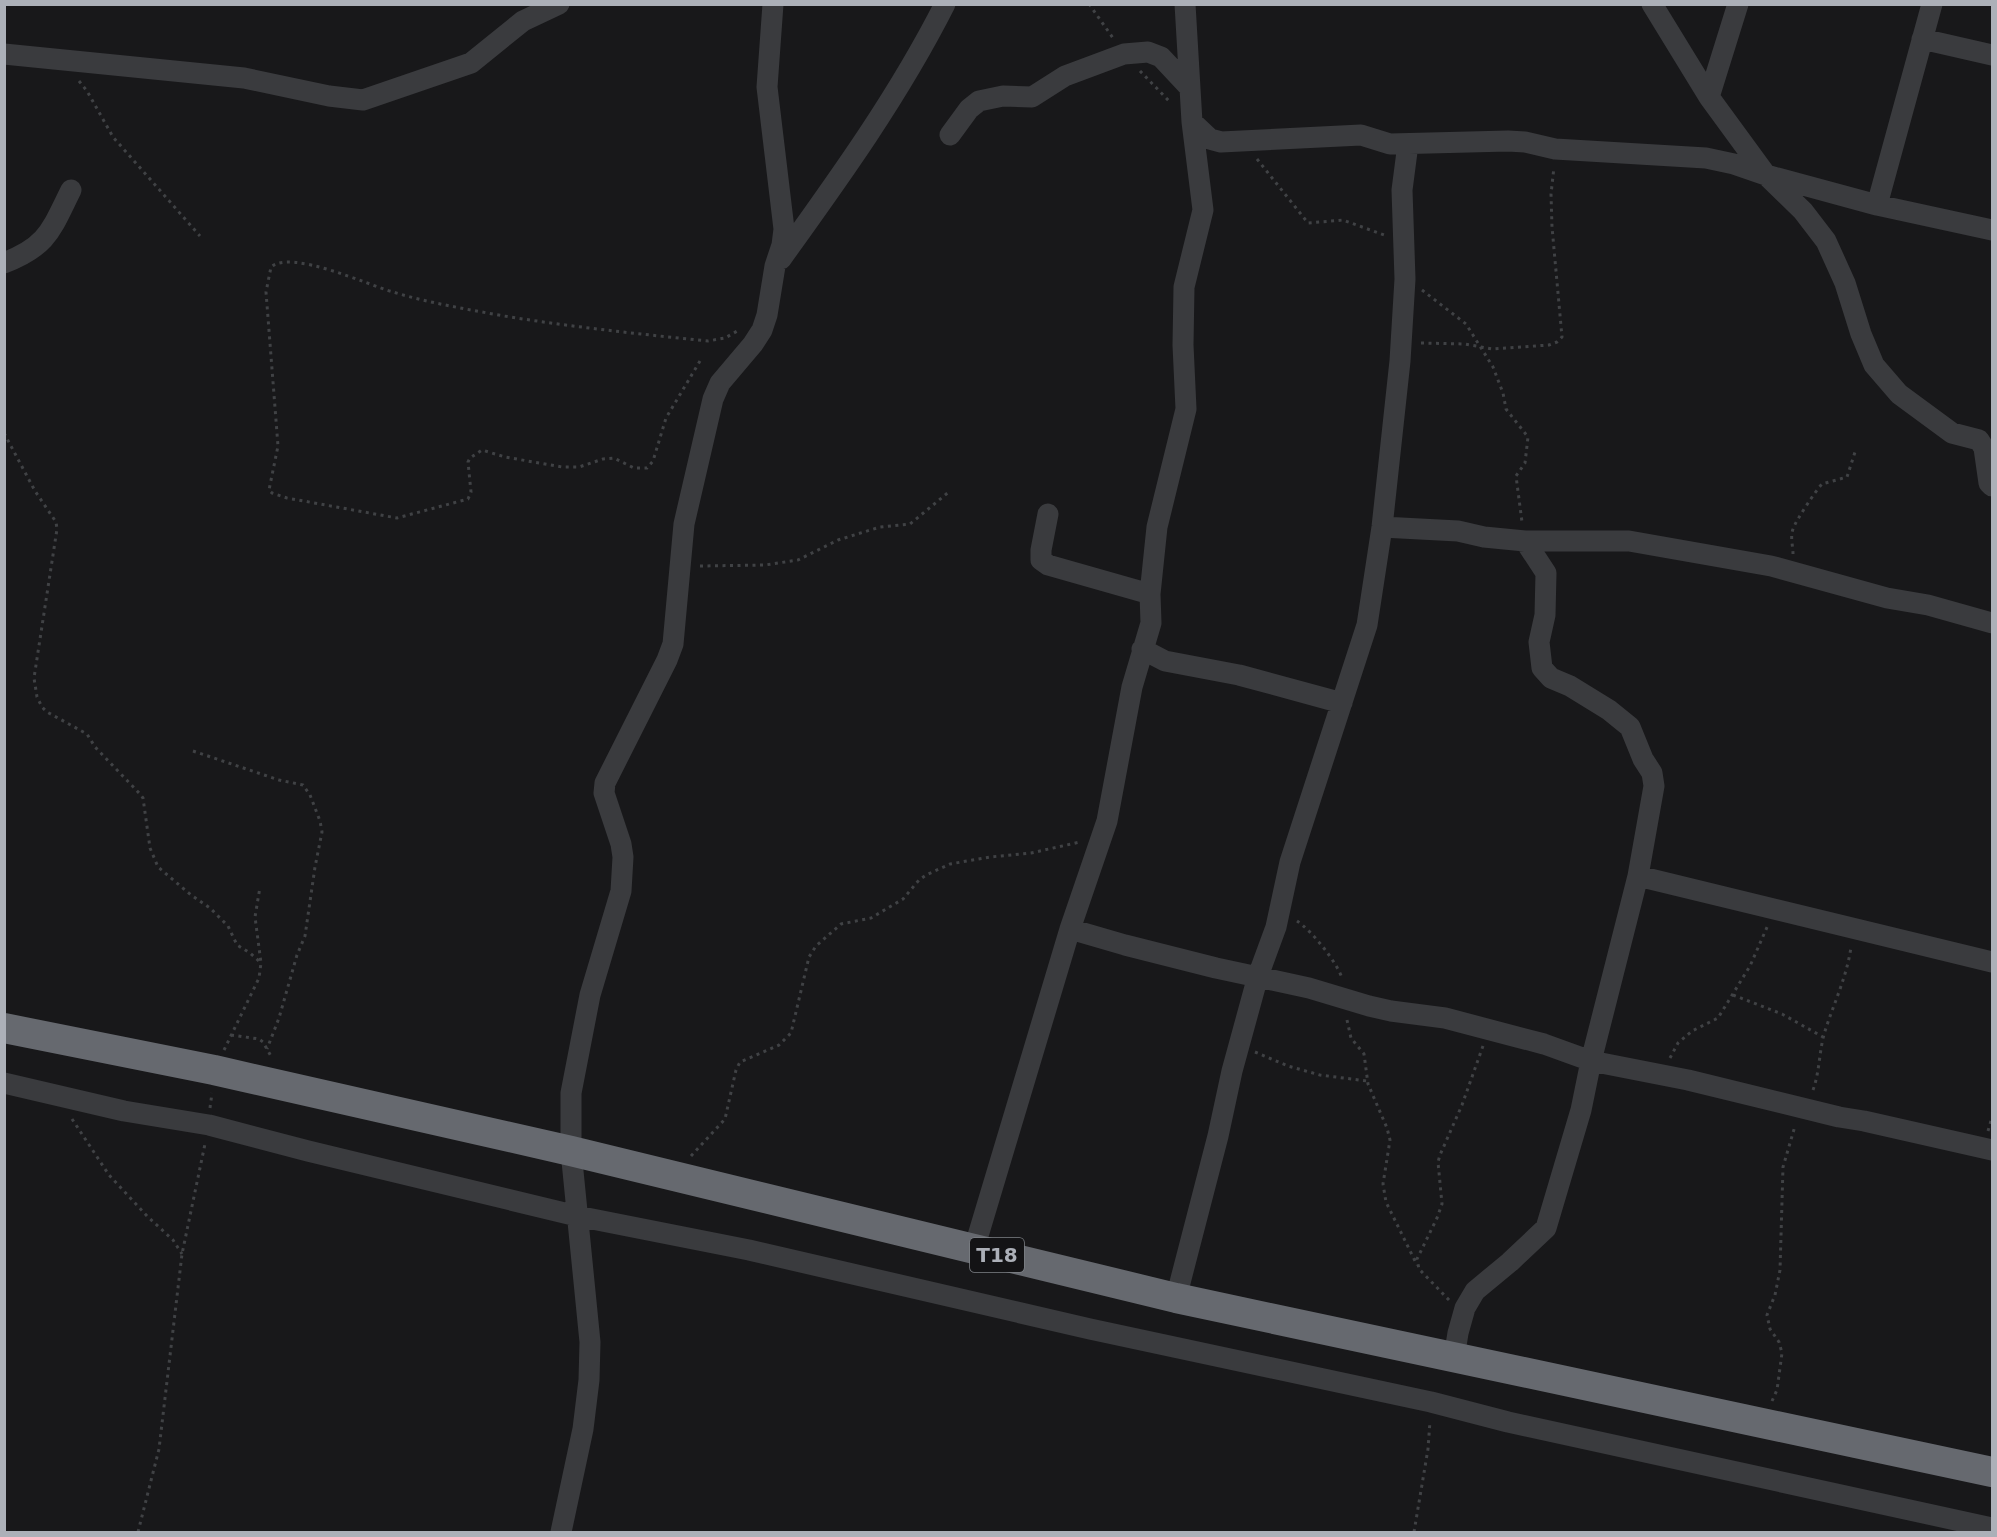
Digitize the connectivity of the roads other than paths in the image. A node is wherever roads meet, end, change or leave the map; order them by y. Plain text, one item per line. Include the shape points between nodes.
1 (559, 4) edge
2 (773, 4) edge
3 (945, 4) edge
4 (1200, 4) edge
5 (1652, 4) edge
6 (1738, 4) edge
7 (1932, 4) edge
8 (1186, 14) edge
9 (1922, 39) junction
10 (4, 54) edge
11 (1992, 55) edge
12 (1190, 88) junction
13 (1709, 98) junction
14 (1192, 122) junction
15 (950, 135) dead end
16 (1408, 144) junction
17 (1766, 175) junction
18 (70, 190) dead end
19 (1877, 205) junction
20 (1992, 230) edge
21 (4, 263) edge
22 (775, 266) junction
23 (1992, 486) edge
24 (1048, 514) dead end
25 (1382, 527) junction
26 (1525, 542) junction
27 (1150, 594) junction
28 (1992, 623) edge
29 (1142, 649) junction
30 (1342, 703) junction
31 (1638, 876) junction
32 (1070, 929) junction
33 (1992, 962) edge
34 (1258, 976) junction
35 (4, 1028) edge
36 (1591, 1061) junction
37 (4, 1083) edge
38 (1992, 1150) edge
39 (571, 1151) junction
40 (577, 1216) junction
41 (974, 1249) junction
42 (1176, 1298) junction
43 (1454, 1358) junction
44 (1992, 1473) edge
45 (1992, 1528) edge
46 (561, 1533) edge

1 - 10 street via 523,21 471,63 363,100 244,78
2 - 22 street via 767,87 784,229
3 - 22 street via 920,53 868,136
4 - 8 street
5 - 13 street
6 - 13 street
7 - 9 street
8 - 12 street
9 - 11 street
9 - 19 street
12 - 14 street
12 - 15 street via 1161,57 1141,51 1124,54 1065,76 1032,97 1003,96 979,101
13 - 17 street
14 - 16 street via 1209,139 1221,142 1361,135 1390,144
14 - 27 street via 1203,210 1185,287 1186,409 1157,527
16 - 17 street via 1525,142 1555,150 1706,158
16 - 25 street via 1402,190 1405,279 1401,343
17 - 19 street
17 - 23 street via 1803,211 1826,241 1874,365 1899,394 1952,433 1978,440 1984,448
18 - 21 street via 38,246
19 - 20 street
22 - 39 street via 762,330 720,383 713,399 684,524 671,651 605,783 604,793 623,857 621,891 591,995 571,1093
24 - 27 street via 1041,560
25 - 26 street via 1458,531
25 - 30 street via 1367,625
26 - 28 street via 1629,541 1751,562
26 - 31 street via 1546,573 1545,615 1539,642 1542,668 1551,678 1599,704 1630,727 1652,773 1653,788
27 - 29 street via 1151,622
29 - 30 street via 1165,661 1239,675
29 - 32 street via 1107,821
30 - 34 street via 1296,842
31 - 33 street
31 - 36 street
32 - 34 street
32 - 41 street
34 - 36 street via 1391,1011 1445,1018 1544,1044
34 - 42 street
35 - 39 highway, T18 via 214,1070
36 - 38 street
36 - 43 street via 1581,1110 1546,1228 1475,1291 1463,1314
37 - 40 street via 124,1111 209,1125
39 - 40 street
39 - 41 highway, T18
40 - 45 street via 749,1250
40 - 46 street via 590,1342 589,1380
41 - 42 highway, T18
42 - 43 highway, T18
43 - 44 highway, T18

